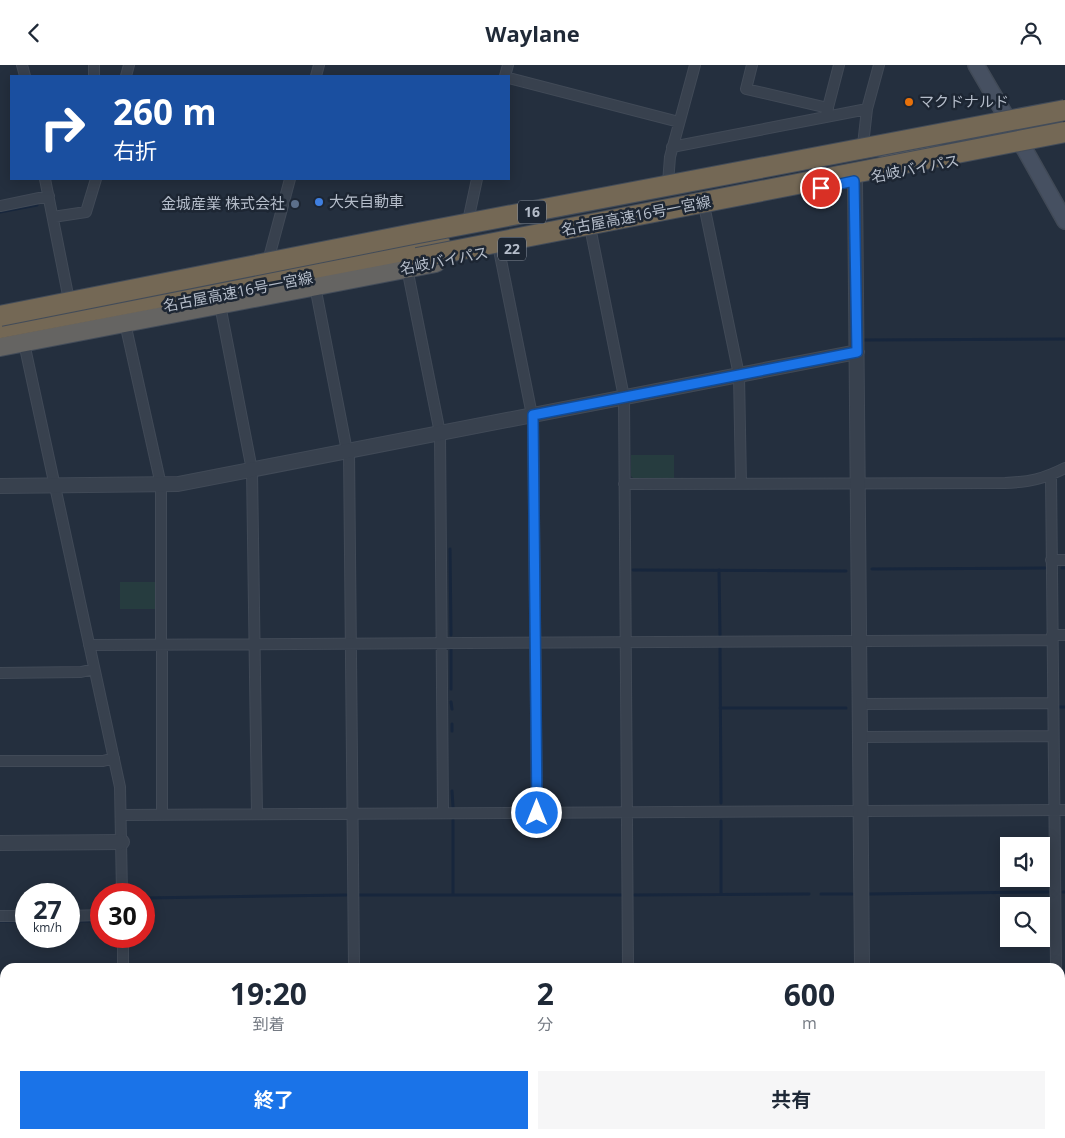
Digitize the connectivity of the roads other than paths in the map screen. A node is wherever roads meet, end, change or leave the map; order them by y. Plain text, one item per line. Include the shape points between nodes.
1 (695, 65) edge
2 (752, 65) edge
3 (839, 65) edge
4 (879, 65) edge
5 (976, 65) edge
6 (510, 78) edge
7 (1065, 106) edge
8 (867, 109) junction
9 (1065, 110) edge
10 (827, 113) junction
11 (1065, 116) edge
12 (1007, 118) junction
13 (679, 123) junction
14 (1065, 132) edge
15 (1065, 141) edge
16 (863, 145) junction
17 (672, 147) junction
18 (1024, 148) junction
19 (45, 180) edge
20 (96, 180) edge
21 (290, 180) edge
22 (477, 180) edge
23 (854, 181) junction
24 (668, 183) junction
25 (49, 196) junction
26 (0, 205) edge
27 (705, 210) junction
28 (53, 217) junction
29 (672, 217) junction
30 (468, 221) junction
31 (1065, 221) edge
32 (591, 233) junction
33 (499, 251) junction
34 (268, 261) junction
35 (407, 268) junction
36 (316, 277) junction
37 (69, 300) junction
38 (220, 305) junction
39 (0, 315) edge
40 (125, 323) junction
41 (0, 328) edge
42 (0, 338) edge
43 (24, 343) junction
44 (0, 347) edge
45 (857, 352) junction
46 (739, 375) junction
47 (624, 397) junction
48 (533, 415) junction
49 (440, 433) junction
50 (348, 451) junction
51 (1065, 468) edge
52 (252, 470) junction
53 (1050, 475) junction
54 (624, 484) junction
55 (741, 484) junction
56 (858, 484) junction
57 (55, 485) junction
58 (161, 485) junction
59 (0, 486) edge
60 (1051, 560) junction
61 (1065, 560) edge
62 (1065, 635) edge
63 (1052, 638) junction
64 (859, 641) junction
65 (442, 643) junction
66 (535, 643) junction
67 (626, 643) junction
68 (254, 644) junction
69 (351, 644) junction
70 (89, 645) junction
71 (162, 645) junction
72 (94, 669) junction
73 (0, 673) edge
74 (1053, 703) junction
75 (859, 704) junction
76 (1053, 736) junction
77 (860, 737) junction
78 (114, 758) junction
79 (0, 761) edge
80 (1054, 810) junction
81 (1065, 810) edge
82 (860, 811) junction
83 (443, 813) junction
84 (537, 813) junction
85 (627, 813) junction
86 (353, 814) junction
87 (121, 815) junction
88 (162, 815) junction
89 (257, 815) junction
90 (122, 842) junction
91 (0, 843) edge
92 (122, 883) edge
93 (0, 916) edge
94 (15, 916) edge
95 (123, 948) edge
96 (123, 963) edge
97 (354, 963) edge
98 (628, 963) edge
99 (862, 963) edge
100 (1056, 963) edge

1 - 13 street
2 - 10 street via 746,89
3 - 10 street
4 - 8 street
5 - 12 main road
6 - 13 street
7 - 12 highway, 22
8 - 10 street
8 - 16 street
9 - 39 highway, 名古屋高速16号一宮線 / 16, bridge
10 - 17 street
11 - 12 highway via 1027,121
12 - 16 highway, 22
12 - 18 main road
13 - 17 street
14 - 42 highway, 名古屋高速16号一宮線 / 16, bridge
15 - 18 highway, 名岐バイパス / 22
16 - 18 highway via 940,153
16 - 24 highway, 22
17 - 24 street
18 - 23 highway, 名岐バイパス / 22
18 - 31 main road
19 - 25 street
20 - 28 street via 86,212
21 - 34 street
22 - 30 street
23 - 27 highway, 名岐バイパス / 22
23 - 45 street
24 - 30 highway, 22
25 - 26 street
25 - 28 street
27 - 29 highway, 名岐バイパス / 22
27 - 46 street
28 - 37 street
29 - 32 highway, 名岐バイパス / 22
29 - 36 highway via 582,217
30 - 34 highway, 22
32 - 33 highway, 名岐バイパス / 22
32 - 47 street
33 - 35 highway, 名岐バイパス / 22
33 - 48 street
34 - 37 highway, 22
35 - 36 highway, 名岐バイパス / 22
35 - 49 street
36 - 38 highway, 名岐バイパス / 22
36 - 41 highway
36 - 50 street
37 - 39 highway, 22
38 - 40 highway, 名岐バイパス / 22
38 - 52 street
40 - 43 highway, 名岐バイパス / 22
40 - 58 street
43 - 44 highway, 名岐バイパス / 22
43 - 57 street
45 - 46 street
45 - 56 street
46 - 47 street
46 - 55 street
47 - 48 street
47 - 54 street
48 - 49 street
48 - 66 street
49 - 50 street
49 - 65 street
50 - 52 street
50 - 69 street
51 - 53 street
52 - 58 street
52 - 68 street
53 - 56 street via 1028,482
53 - 60 street
54 - 55 street
54 - 67 street
55 - 56 street
56 - 64 street
57 - 58 street
57 - 59 street
57 - 70 street
58 - 71 street
60 - 61 street
60 - 63 street
62 - 63 street
63 - 64 street
63 - 74 street
64 - 67 street
64 - 75 street
65 - 66 street
65 - 69 street
65 - 83 street
66 - 67 street
66 - 84 street
67 - 85 street
68 - 69 street
68 - 71 street
68 - 89 street
69 - 86 street
70 - 71 street
70 - 72 street
71 - 88 street
72 - 73 street
72 - 78 street
74 - 75 street
74 - 76 street
75 - 77 street
76 - 77 street
76 - 80 street
77 - 82 street
78 - 79 street via 103,761
78 - 87 street
80 - 81 street
80 - 82 street
80 - 100 street
82 - 85 street
82 - 99 street
83 - 84 street
83 - 86 street
84 - 85 street
85 - 98 street
86 - 89 street
86 - 97 street
87 - 88 street
87 - 90 street
88 - 89 street
90 - 91 street
90 - 92 street
93 - 94 street
95 - 96 street

